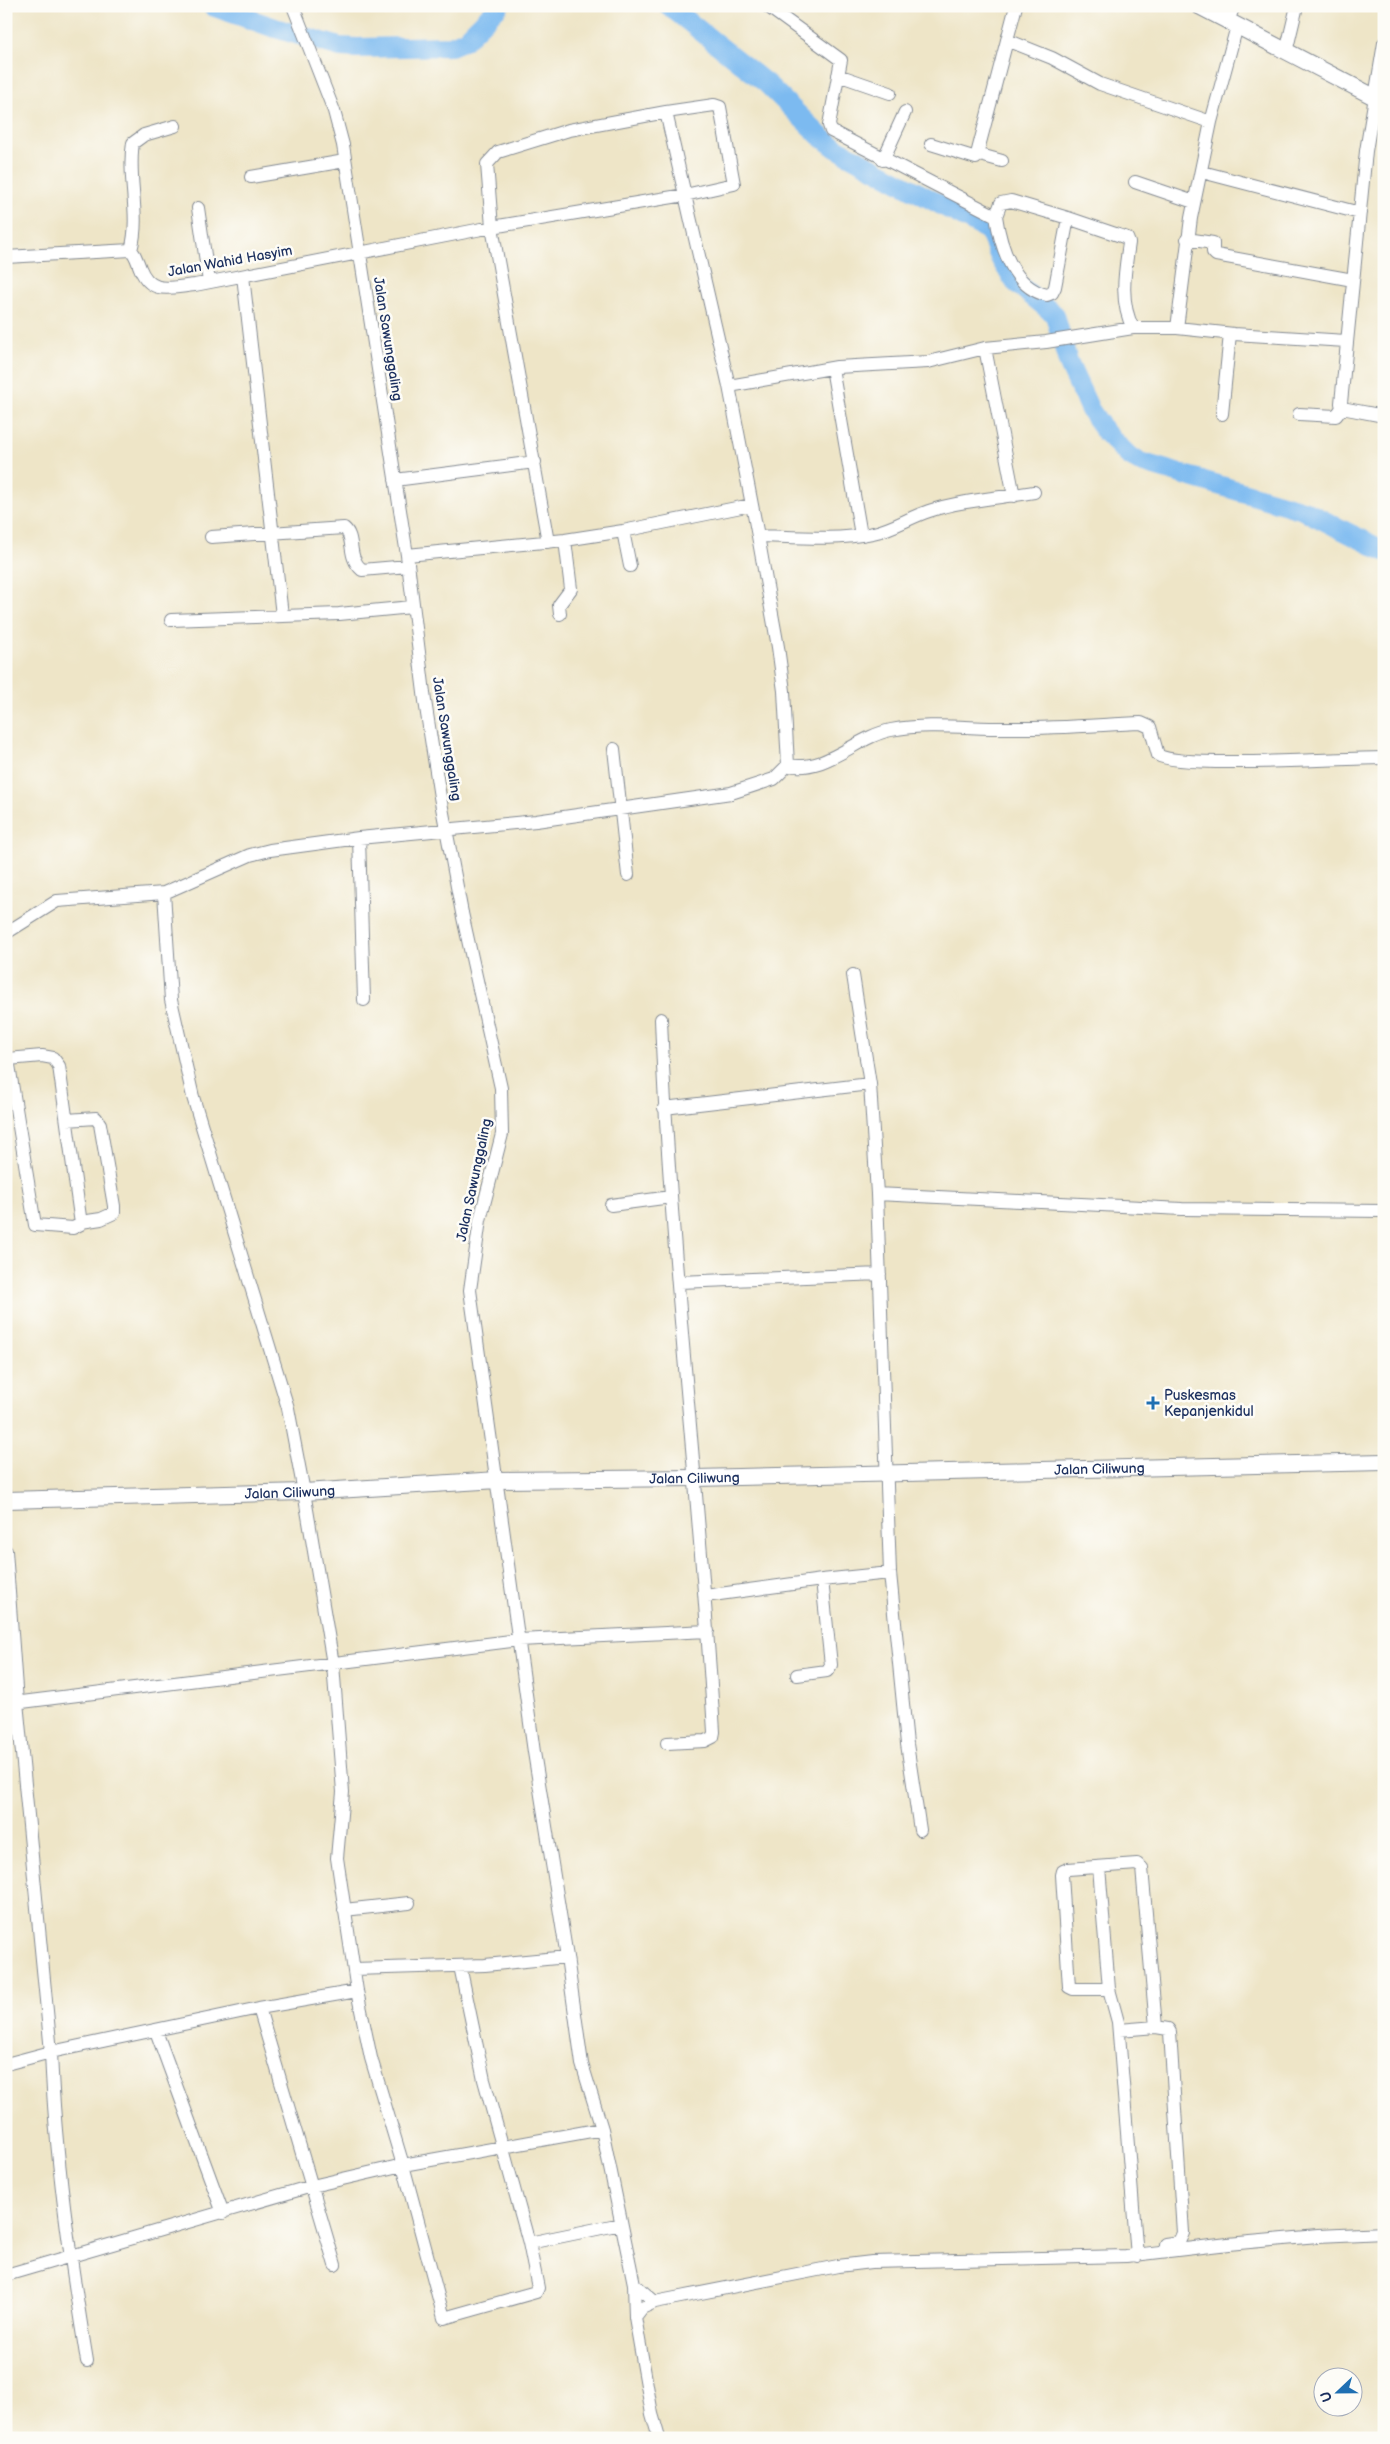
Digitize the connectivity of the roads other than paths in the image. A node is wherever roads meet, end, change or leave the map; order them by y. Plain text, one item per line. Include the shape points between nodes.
1 (767, 6) edge
2 (1016, 6) edge
3 (1199, 6) edge
4 (1297, 6) edge
5 (294, 11) edge
6 (1233, 18) edge
7 (1007, 40) junction
8 (1384, 43) edge
9 (1286, 52) junction
10 (838, 75) junction
11 (890, 93) dead end
12 (1379, 100) edge
13 (666, 112) junction
14 (905, 112) dead end
15 (1212, 122) junction
16 (175, 126) dead end
17 (932, 144) dead end
18 (977, 154) junction
19 (883, 160) junction
20 (345, 161) junction
21 (1002, 162) dead end
22 (1202, 172) junction
23 (251, 177) dead end
24 (1135, 182) dead end
25 (685, 195) junction
26 (1194, 202) junction
27 (198, 208) dead end
28 (1360, 212) junction
29 (996, 216) junction
30 (1068, 218) junction
31 (492, 227) junction
32 (1188, 239) junction
33 (131, 250) junction
34 (360, 253) junction
35 (6, 257) edge
36 (243, 276) junction
37 (1353, 280) junction
38 (209, 282) junction
39 (1133, 328) junction
40 (1177, 328) junction
41 (1230, 334) junction
42 (1346, 341) junction
43 (985, 348) junction
44 (832, 368) junction
45 (729, 386) junction
46 (1342, 408) junction
47 (1222, 414) dead end
48 (1299, 414) dead end
49 (1384, 416) edge
50 (535, 462) junction
51 (395, 480) junction
52 (1034, 492) dead end
53 (1014, 496) junction
54 (751, 505) junction
55 (622, 531) junction
56 (273, 533) junction
57 (861, 535) junction
58 (758, 536) junction
59 (211, 537) dead end
60 (565, 540) junction
61 (548, 542) junction
62 (408, 560) junction
63 (630, 566) dead end
64 (412, 607) junction
65 (560, 614) dead end
66 (282, 615) junction
67 (171, 620) dead end
68 (614, 749) dead end
69 (1384, 758) edge
70 (788, 765) junction
71 (622, 809) junction
72 (447, 830) junction
73 (359, 838) junction
74 (628, 875) dead end
75 (164, 893) junction
76 (6, 933) edge
77 (853, 975) dead end
78 (364, 1000) dead end
79 (661, 1019) dead end
80 (7, 1059) edge
81 (870, 1084) junction
82 (664, 1108) junction
83 (66, 1120) junction
84 (877, 1194) junction
85 (671, 1197) junction
86 (611, 1205) dead end
87 (1384, 1211) edge
88 (81, 1222) junction
89 (880, 1274) junction
90 (679, 1282) junction
91 (1384, 1462) edge
92 (886, 1473) junction
93 (696, 1478) junction
94 (498, 1480) junction
95 (304, 1492) junction
96 (6, 1500) edge
97 (6, 1552) edge
98 (890, 1574) junction
99 (822, 1580) junction
100 (705, 1596) junction
101 (708, 1631) junction
102 (519, 1640) junction
103 (333, 1664) junction
104 (797, 1675) dead end
105 (11, 1703) edge
106 (667, 1743) dead end
107 (920, 1830) dead end
108 (1099, 1867) junction
109 (409, 1903) dead end
110 (344, 1910) junction
111 (567, 1957) junction
112 (460, 1966) junction
113 (354, 1970) junction
114 (1109, 1989) junction
115 (357, 1991) junction
116 (258, 2008) junction
117 (1156, 2022) junction
118 (1118, 2025) junction
119 (156, 2031) junction
120 (51, 2052) junction
121 (6, 2064) edge
122 (602, 2129) junction
123 (503, 2146) junction
124 (403, 2165) junction
125 (312, 2186) junction
126 (223, 2213) junction
127 (621, 2224) junction
128 (1384, 2233) edge
129 (529, 2243) junction
130 (1136, 2251) junction
131 (70, 2255) junction
132 (335, 2266) dead end
133 (6, 2276) edge
134 (634, 2284) junction
135 (655, 2302) junction
136 (635, 2317) junction
137 (87, 2361) dead end
138 (659, 2438) edge

1 - 10 street via 839,57
2 - 7 street
3 - 6 main road
4 - 9 street
5 - 20 street, Jalan Sawunggaling via 334,111
6 - 9 main road
6 - 15 street
7 - 15 street via 1039,52 1100,84
7 - 18 street
8 - 12 street
9 - 12 main road
10 - 11 street
10 - 19 street via 829,128
12 - 28 street via 1366,151
13 - 25 street
13 - 25 street, Jalan Wahid Hasyim via 714,104 721,109 734,184
13 - 31 street via 569,130 498,152 487,164 486,172
14 - 19 street
15 - 22 street
16 - 33 street via 144,135 132,143 135,205
17 - 18 street via 974,159
18 - 21 street
19 - 29 street
20 - 23 street
20 - 34 street, Jalan Sawunggaling
22 - 26 street
22 - 28 street
24 - 26 street
25 - 31 street, Jalan Wahid Hasyim
25 - 45 street
26 - 32 street
27 - 38 street
28 - 37 street
29 - 30 street via 999,205 1008,201
29 - 30 street via 1000,242 1010,264 1028,284 1047,295 1055,287
30 - 39 street via 1128,239 1124,290
31 - 34 street, Jalan Wahid Hasyim
31 - 50 street
32 - 37 street via 1213,243 1216,255
32 - 40 street
33 - 35 street
33 - 38 street, Jalan Wahid Hasyim via 151,286 162,288
34 - 36 street, Jalan Wahid Hasyim
34 - 51 street, Jalan Sawunggaling
36 - 38 street, Jalan Wahid Hasyim
36 - 56 street
37 - 42 street
39 - 40 street
39 - 43 street
40 - 41 street
41 - 42 street
41 - 47 street
42 - 46 street
43 - 44 street via 928,362
43 - 53 street
44 - 45 street
44 - 57 street
45 - 54 street
46 - 48 street via 1336,416
46 - 49 street
50 - 51 street
50 - 61 street
51 - 62 street, Jalan Sawunggaling
52 - 53 street
53 - 57 street via 948,506 890,529
54 - 55 street
54 - 58 street
55 - 60 street
55 - 63 street
56 - 59 street
56 - 62 street via 344,528 350,536 355,564 362,570
56 - 66 street
57 - 58 street
58 - 70 street via 784,690
60 - 61 street
60 - 65 street via 571,589 559,605
61 - 62 street
62 - 64 street, Jalan Sawunggaling
64 - 66 street via 339,614
64 - 72 street, Jalan Sawunggaling
66 - 67 street
68 - 71 street
69 - 70 street via 1196,762 1164,758 1158,755 1147,724 1006,728 930,726 879,733 819,763
70 - 71 street via 774,779 731,793
71 - 72 street
71 - 74 street
72 - 73 street
72 - 94 street, Jalan Sawunggaling via 462,913 498,1069 503,1111 502,1134 480,1220 470,1290
73 - 75 street via 250,855
73 - 78 street
75 - 76 street via 57,901
75 - 95 street via 171,1000 194,1097 288,1408
77 - 81 street
79 - 82 street
80 - 83 street via 53,1058 59,1066
80 - 88 street via 35,1225 72,1228
81 - 82 street
81 - 84 street
82 - 85 street
83 - 88 street
83 - 88 street via 92,1117 100,1124 114,1206 114,1213 109,1217
84 - 87 street via 1182,1209
84 - 89 street
85 - 86 street
85 - 90 street
89 - 90 street
89 - 92 street
90 - 93 street
91 - 92 main road, Jalan Ciliwung
92 - 93 main road, Jalan Ciliwung
92 - 98 street
93 - 94 main road, Jalan Ciliwung
93 - 100 street
94 - 95 main road, Jalan Ciliwung
94 - 102 street, Jalan Sawunggaling
95 - 96 main road, Jalan Ciliwung
95 - 103 street
97 - 105 street
98 - 99 street
98 - 107 street via 907,1744
99 - 100 street
99 - 104 street via 831,1665 827,1671
100 - 101 street
101 - 102 street
101 - 106 street via 713,1737 705,1741
102 - 103 street
102 - 111 street, Jalan Sawunggaling
103 - 105 street
103 - 110 street via 343,1792 337,1858
105 - 120 street
108 - 114 street
108 - 114 street via 1063,1871 1069,1987
108 - 117 street via 1137,1864 1142,1868
109 - 110 street
110 - 113 street
111 - 112 street
111 - 122 street, Jalan Sawunggaling via 582,2064
112 - 113 street
112 - 123 street via 484,2080
113 - 115 street
114 - 118 street
115 - 116 street
115 - 124 street via 372,2058
116 - 119 street
116 - 125 street
117 - 118 street
117 - 130 street via 1170,2032 1183,2233 1179,2242
118 - 130 street
119 - 120 street
119 - 126 street
120 - 121 street
120 - 131 street via 56,2148
122 - 123 street
122 - 127 street, Jalan Sawunggaling
123 - 124 street
123 - 129 street
124 - 125 street
124 - 129 street via 444,2318 536,2292 538,2288
125 - 126 street
125 - 132 street
126 - 131 street
127 - 129 street
127 - 134 street, Jalan Sawunggaling
128 - 130 street
130 - 135 street via 872,2262
131 - 133 street
131 - 137 street
134 - 135 street
134 - 136 street, Jalan Sawunggaling
135 - 136 street via 642,2308
136 - 138 street, Jalan Sawunggaling

